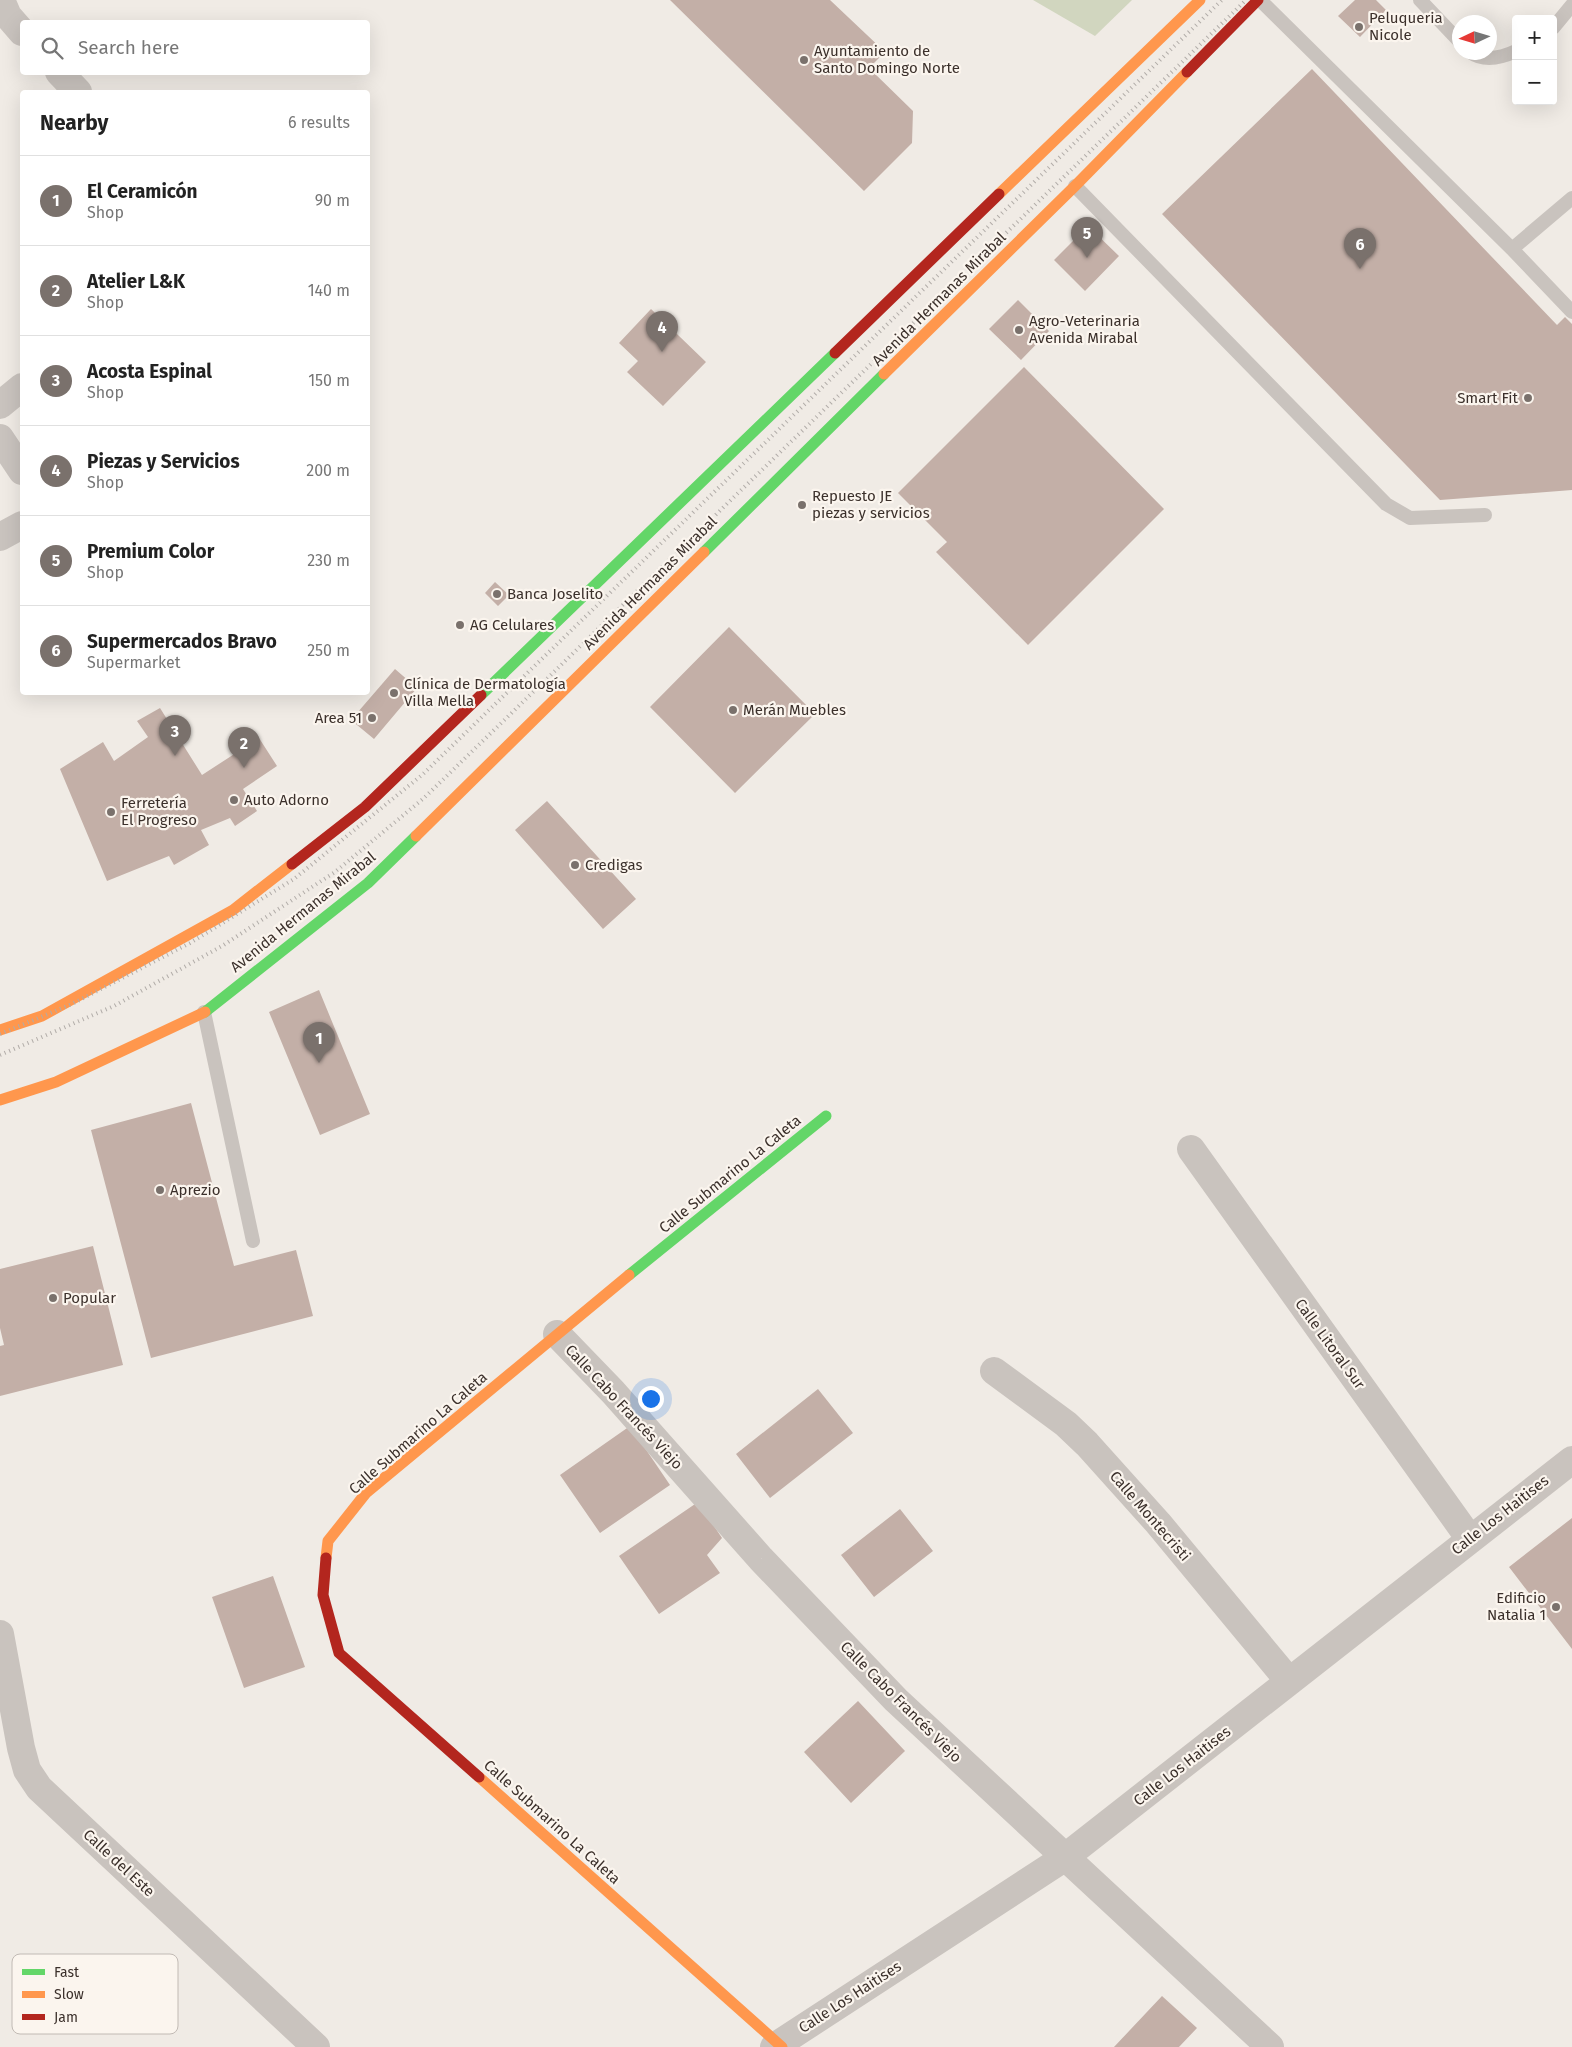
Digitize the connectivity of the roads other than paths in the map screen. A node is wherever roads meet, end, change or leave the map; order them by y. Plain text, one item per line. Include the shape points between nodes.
1 (1, 0) edge
2 (1200, 0) edge
3 (1259, 0) edge
4 (1420, 0) edge
5 (1572, 5) edge
6 (1557, 23) edge
7 (20, 30) edge
8 (1452, 34) edge
9 (1512, 53) edge
10 (1497, 57) edge
11 (62, 75) edge
12 (76, 90) edge
13 (1075, 186) junction
14 (1572, 198) edge
15 (1512, 249) junction
16 (1572, 312) edge
17 (20, 389) edge
18 (0, 406) edge
19 (0, 438) edge
20 (20, 468) edge
21 (1485, 515) dead end
22 (20, 526) edge
23 (0, 537) edge
24 (204, 1012) junction
25 (0, 1030) edge
26 (0, 1100) edge
27 (826, 1116) dead end
28 (1191, 1150) dead end
29 (253, 1241) dead end
30 (557, 1334) junction
31 (994, 1371) dead end
32 (1572, 1460) edge
33 (1470, 1539) junction
34 (0, 1634) edge
35 (1289, 1681) junction
36 (1064, 1858) junction
37 (778, 2046) edge
38 (316, 2047) edge
39 (1270, 2047) edge

1 - 7 street via 8,16
2 - 25 main road via 365,807 233,910 42,1016
3 - 13 main road, Avenida Hermanas Mirabal
3 - 15 lane
4 - 8 lane
5 - 6 lane
9 - 10 lane
11 - 12 street
13 - 21 lane via 1386,504 1410,518
13 - 24 main road, Avenida Hermanas Mirabal via 368,882
14 - 15 lane
15 - 16 lane
17 - 18 street
19 - 20 street
22 - 23 street
24 - 26 main road, Avenida Hermanas Mirabal via 56,1082
24 - 29 lane
27 - 30 main road, Calle Submarino La Caleta
28 - 33 street, Calle Litoral Sur
30 - 36 street, Calle Cabo Francés Viejo via 613,1392 761,1559 896,1700
30 - 37 main road, Calle Submarino La Caleta via 366,1493 328,1541 323,1595 340,1653
31 - 35 street, Calle Montecristi via 1066,1424 1087,1444 1158,1523
32 - 33 street, Calle Los Haitises
33 - 35 street, Calle Los Haitises
34 - 38 street, Calle del Este via 20,1748 27,1770 39,1788
35 - 36 street, Calle Los Haitises
36 - 37 street, Calle Los Haitises
36 - 39 street, Calle Cabo Francés Viejo

